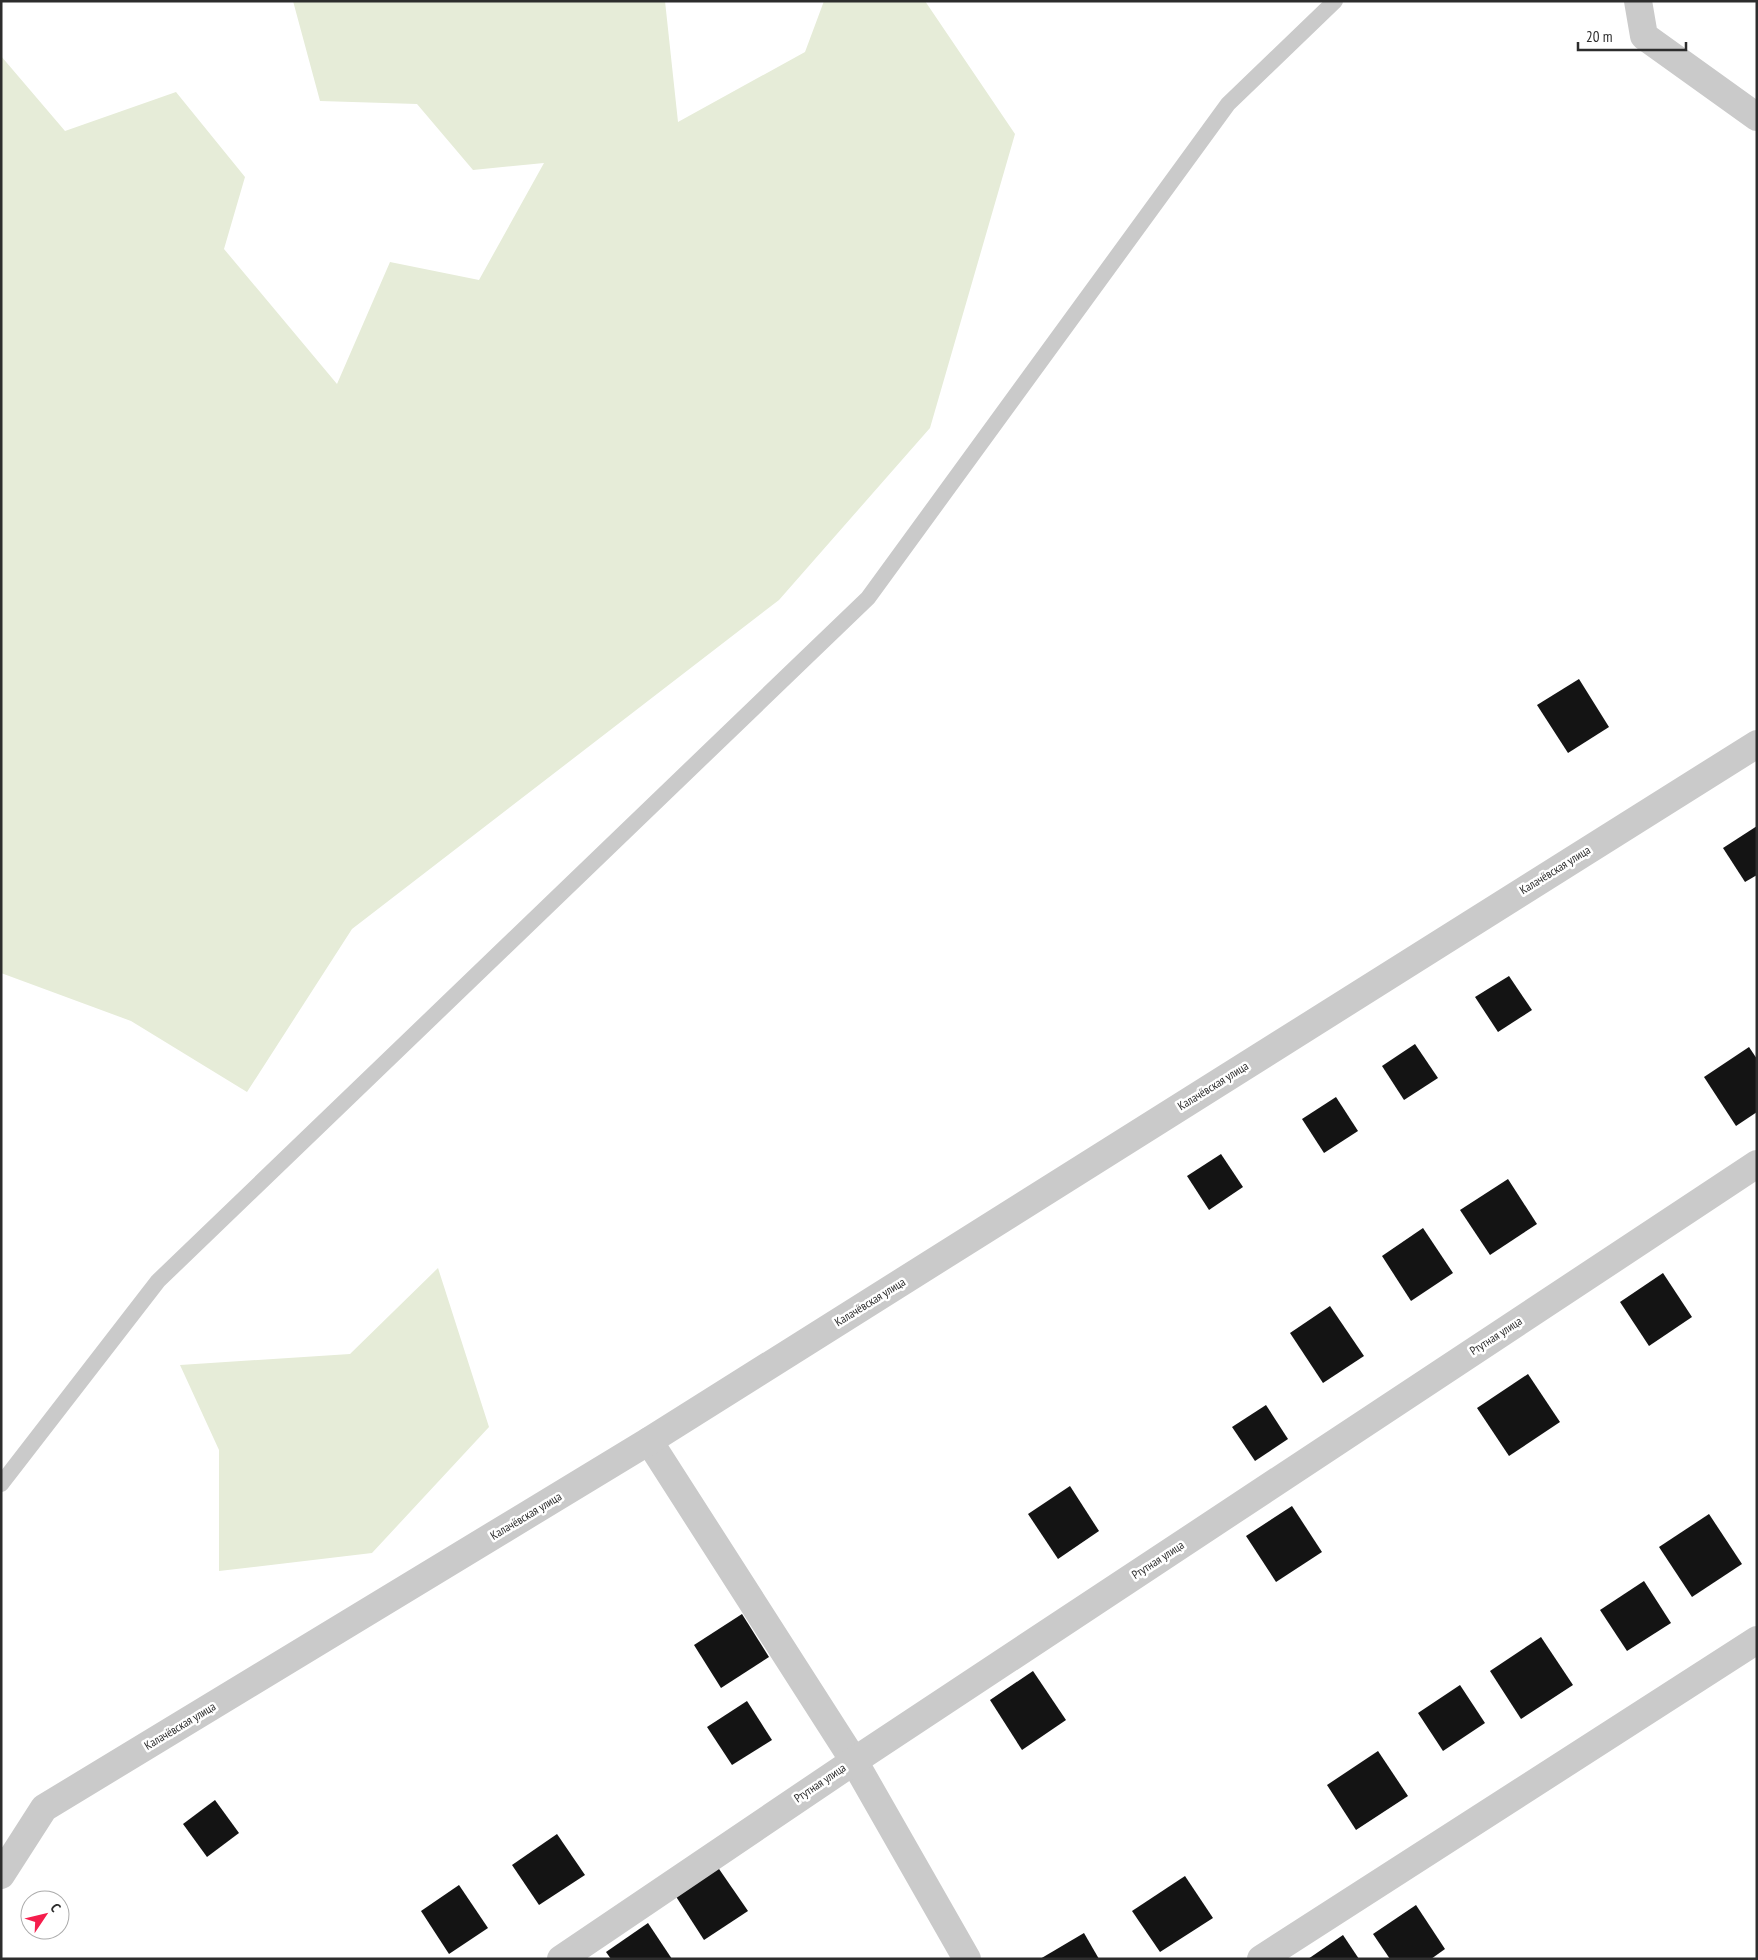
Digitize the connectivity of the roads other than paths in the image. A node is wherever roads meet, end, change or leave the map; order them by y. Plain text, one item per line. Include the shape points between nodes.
1 (1335, 1) edge
2 (1638, 1) edge
3 (1757, 117) edge
4 (1757, 744) edge
5 (1757, 1164) edge
6 (649, 1441) junction
7 (1, 1484) edge
8 (1757, 1640) edge
9 (854, 1761) junction
10 (1, 1875) edge
11 (561, 1959) edge
12 (967, 1959) edge
13 (1261, 1959) edge

1 - 7 lane via 1228,104 868,598 158,1281
2 - 3 street via 1644,36
4 - 6 street, Калачёвская улица
5 - 9 street, Ртутная улица
6 - 9 street
6 - 10 street, Калачёвская улица via 44,1808
8 - 13 street
9 - 11 street, Ртутная улица
9 - 12 street

